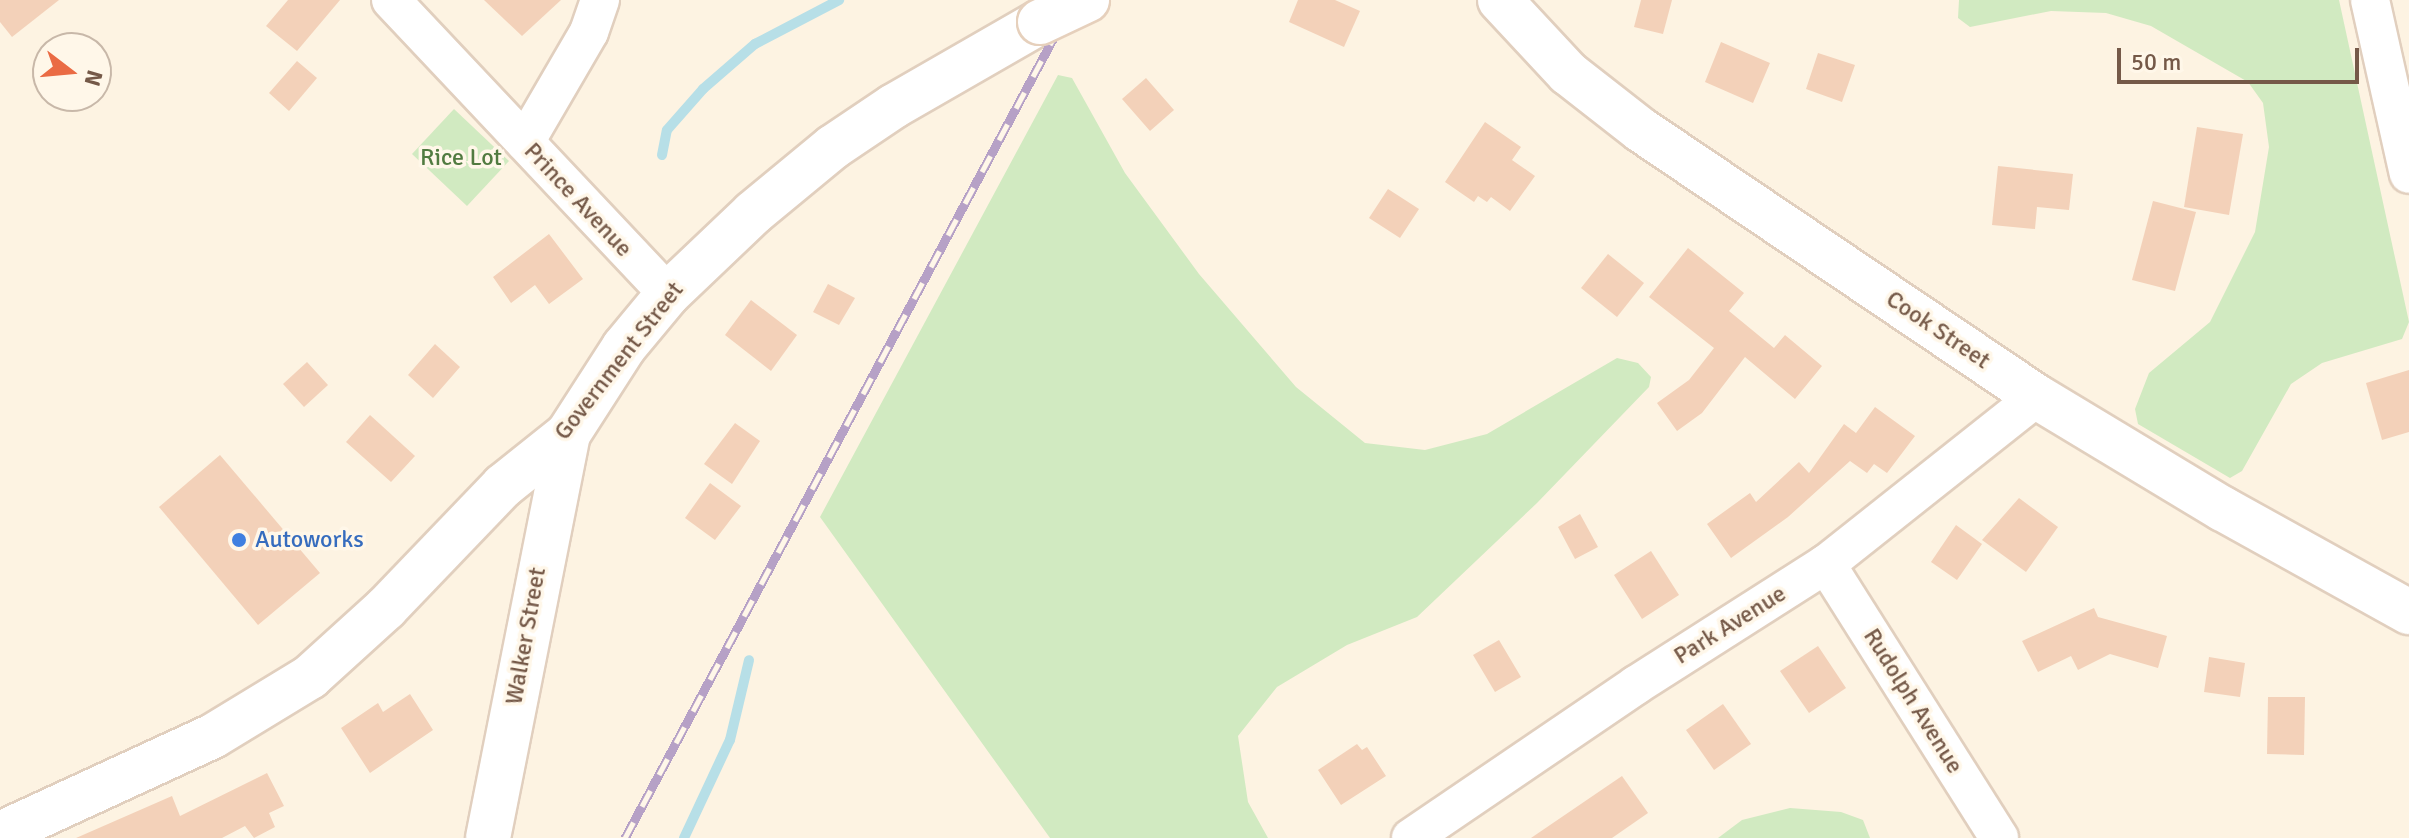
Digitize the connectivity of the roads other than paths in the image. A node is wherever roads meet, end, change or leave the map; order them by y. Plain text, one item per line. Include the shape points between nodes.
1 (391, 0) edge
2 (600, 0) edge
3 (1087, 0) edge
4 (1500, 0) edge
5 (2370, 0) edge
6 (525, 142) junction
7 (2409, 174) edge
8 (668, 294) junction
9 (2037, 397) junction
10 (568, 434) junction
11 (1826, 564) junction
12 (2409, 612) edge
13 (0, 834) edge
14 (488, 838) edge
15 (1411, 838) edge
16 (1999, 838) edge

1 - 6 street, Prince Avenue
2 - 6 street via 589,32
3 - 8 main road, Government Street, bridge via 1040,22 833,147
4 - 9 main road, Cook Street via 1568,73 1641,130
5 - 7 street
6 - 8 street, Prince Avenue
8 - 10 main road, Government Street via 598,380
9 - 11 street, Park Avenue
9 - 12 main road, Cook Street
10 - 13 main road, Government Street via 503,486 386,608 310,677 213,736
10 - 14 main road, Walker Street
11 - 15 street, Park Avenue
11 - 16 street, Rudolph Avenue

